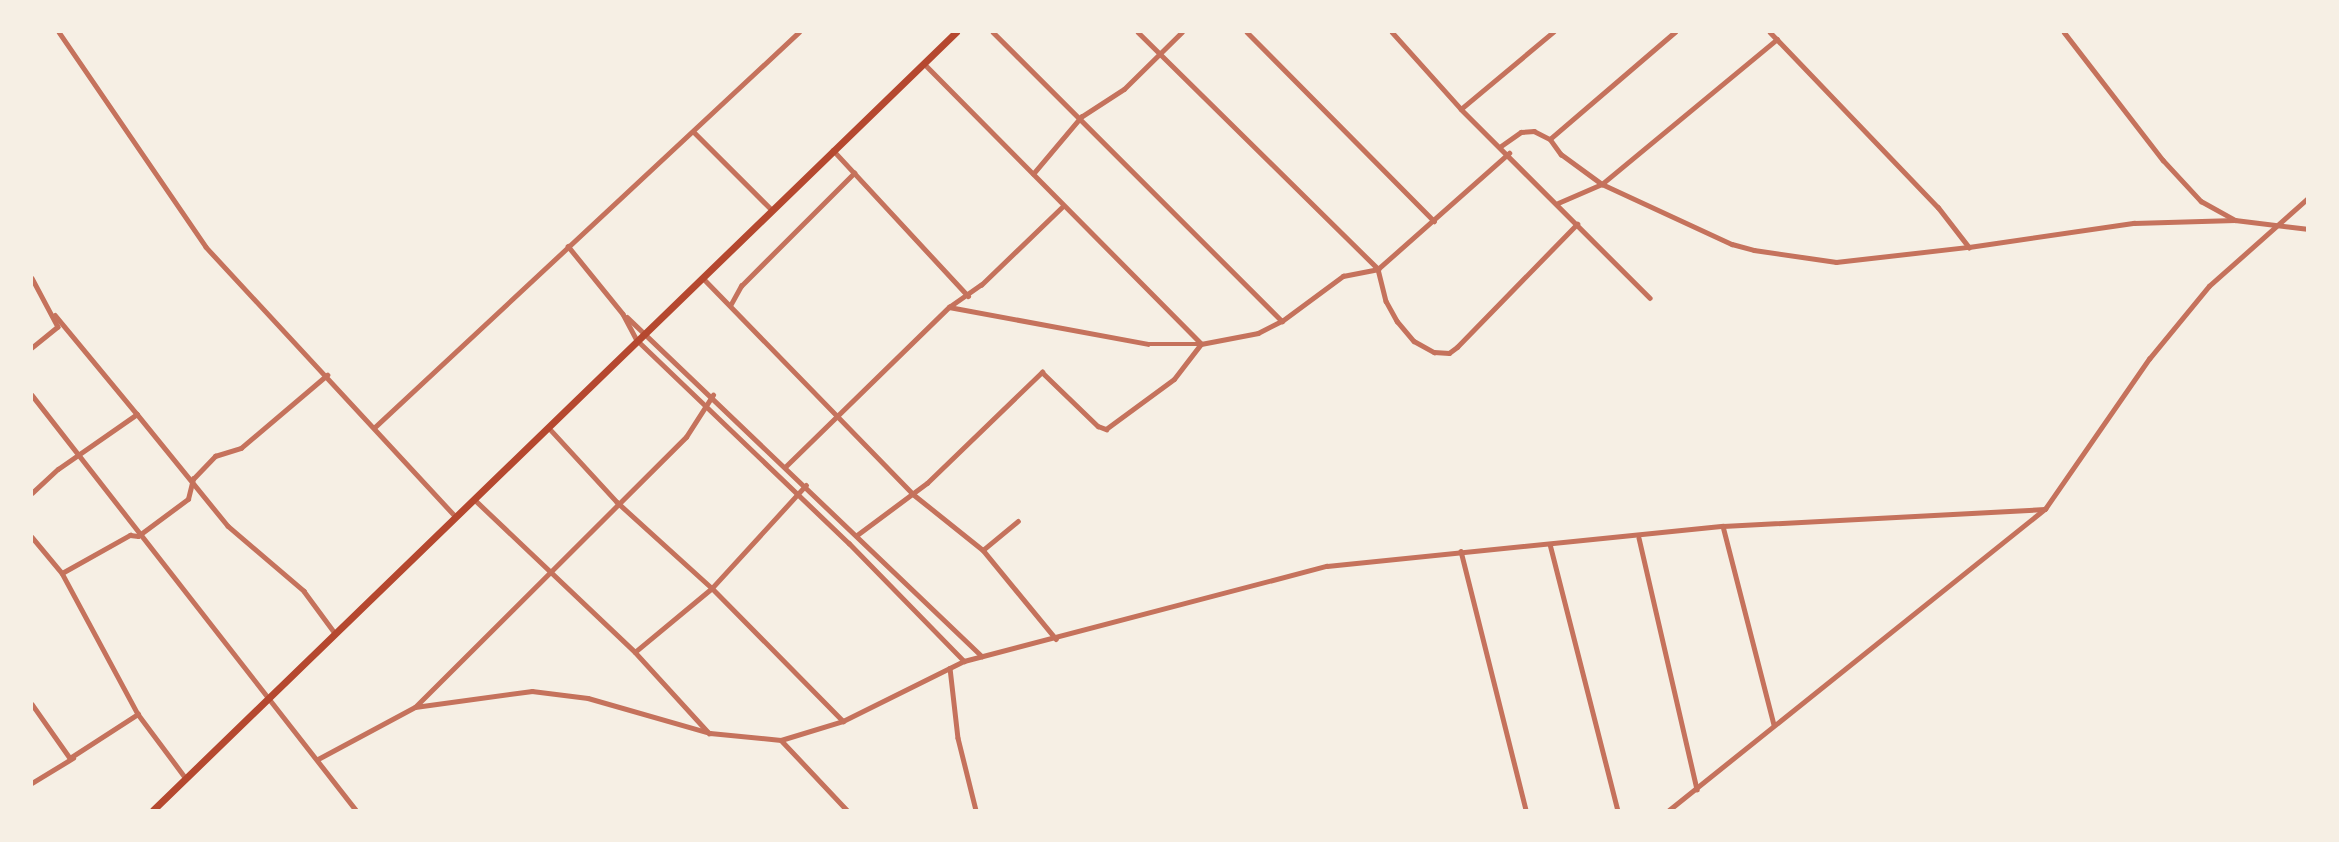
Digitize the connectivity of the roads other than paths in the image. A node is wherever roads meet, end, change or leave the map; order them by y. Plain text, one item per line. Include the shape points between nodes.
1 (59, 32) edge
2 (799, 32) edge
3 (956, 32) edge
4 (993, 32) edge
5 (1139, 32) edge
6 (1182, 32) edge
7 (1247, 32) edge
8 (1392, 32) edge
9 (1553, 32) edge
10 (1675, 32) edge
11 (1770, 32) edge
12 (2064, 32) edge
13 (1777, 39) junction
14 (1162, 54) junction
15 (924, 64) junction
16 (1461, 109) junction
17 (1082, 117) junction
18 (694, 132) junction
19 (1550, 139) junction
20 (1501, 146) junction
21 (833, 149) junction
22 (1508, 153) junction
23 (854, 173) junction
24 (1033, 174) junction
25 (1602, 184) junction
26 (2308, 198) edge
27 (1558, 203) junction
28 (1063, 206) junction
29 (772, 210) junction
30 (2235, 220) junction
31 (1434, 221) junction
32 (1577, 224) junction
33 (2276, 224) junction
34 (2308, 229) edge
35 (568, 246) junction
36 (1969, 247) junction
37 (1378, 268) junction
38 (702, 277) junction
39 (32, 278) edge
40 (968, 296) junction
41 (1650, 298) dead end
42 (731, 304) junction
43 (949, 307) junction
44 (624, 314) junction
45 (55, 315) junction
46 (1282, 321) junction
47 (645, 331) junction
48 (637, 340) junction
49 (1201, 344) junction
50 (32, 348) edge
51 (327, 376) junction
52 (32, 395) edge
53 (713, 395) junction
54 (705, 404) junction
55 (137, 414) junction
56 (833, 416) junction
57 (375, 427) junction
58 (548, 427) junction
59 (78, 458) junction
60 (786, 466) junction
61 (193, 479) junction
62 (806, 485) junction
63 (32, 493) edge
64 (913, 494) junction
65 (800, 495) junction
66 (474, 499) junction
67 (617, 502) junction
68 (2045, 509) junction
69 (455, 516) junction
70 (1018, 521) dead end
71 (1723, 526) junction
72 (857, 535) junction
73 (138, 536) junction
74 (32, 537) edge
75 (1639, 538) junction
76 (1550, 544) junction
77 (983, 550) junction
78 (1461, 551) junction
79 (548, 570) junction
80 (62, 573) junction
81 (712, 588) junction
82 (335, 633) junction
83 (1056, 639) junction
84 (635, 652) junction
85 (982, 656) junction
86 (964, 661) junction
87 (950, 668) junction
88 (268, 698) junction
89 (32, 704) edge
90 (415, 707) junction
91 (138, 714) junction
92 (843, 721) junction
93 (1774, 725) junction
94 (710, 733) junction
95 (781, 740) junction
96 (75, 756) junction
97 (318, 759) junction
98 (185, 777) junction
99 (32, 783) edge
100 (1697, 790) junction
101 (153, 810) edge
102 (356, 810) edge
103 (847, 810) edge
104 (976, 810) edge
105 (1526, 810) edge
106 (1618, 810) edge
107 (1669, 810) edge

1 - 51 street via 206,247
2 - 18 street
3 - 15 main road
4 - 17 street
5 - 14 street
6 - 14 street
7 - 31 street
8 - 16 street
9 - 16 street
10 - 19 street
11 - 13 street
12 - 30 street via 2191,192
13 - 25 street
13 - 36 street via 1938,207
14 - 17 street via 1124,89
14 - 37 street
15 - 21 main road
15 - 24 street
16 - 20 street
17 - 24 street
17 - 46 street via 1185,228
18 - 29 street
18 - 35 street
19 - 20 street via 1534,131 1521,132
19 - 25 street via 1561,155
20 - 22 street
21 - 23 street
21 - 29 main road
22 - 27 street
22 - 31 street
23 - 40 street
23 - 42 street via 741,286
24 - 28 street
25 - 27 street
25 - 36 street via 1754,250 1836,262
26 - 33 street
27 - 32 street
28 - 40 street
28 - 49 street
29 - 38 main road
30 - 33 street
30 - 36 street via 2134,223
31 - 37 street
32 - 37 street via 1518,290 1449,353 1434,352 1415,341 1397,321 1385,301
32 - 41 street
33 - 34 street
33 - 68 street via 2209,286 2149,359
35 - 44 street
35 - 57 street
37 - 46 street via 1343,276
38 - 42 street
38 - 47 main road
39 - 45 street
40 - 43 street
42 - 56 street
43 - 49 street via 1148,344
43 - 56 street
44 - 47 street
44 - 48 street
45 - 50 street via 57,330
45 - 55 street
46 - 49 street via 1258,333
47 - 48 main road
47 - 53 street
48 - 54 street
48 - 58 main road
49 - 64 street via 1174,379 1106,429 1042,372
51 - 57 street
51 - 61 street via 241,448 219,453
52 - 59 street
53 - 54 street
53 - 60 street
54 - 65 street
54 - 67 street via 686,437
55 - 59 street
55 - 61 street
56 - 60 street
56 - 64 street
57 - 69 street
58 - 66 main road
58 - 67 street
59 - 63 street
59 - 73 street
60 - 62 street
61 - 73 street via 188,499
61 - 82 street via 228,526 304,591
62 - 65 street
62 - 72 street
64 - 72 street
64 - 77 street
65 - 81 street
65 - 86 street
66 - 69 main road
66 - 79 street
67 - 79 street
67 - 81 street
68 - 71 street
68 - 93 street
69 - 82 main road
70 - 77 street
71 - 75 street
71 - 93 street
72 - 85 street
73 - 80 street via 130,535
73 - 88 street
74 - 80 street
75 - 76 street
75 - 100 street
76 - 78 street
76 - 106 street
77 - 83 street
78 - 83 street via 1327,566
78 - 105 street
79 - 84 street
79 - 90 street
80 - 91 street
81 - 84 street
81 - 92 street
82 - 88 main road
83 - 85 street
84 - 94 street
85 - 86 street
86 - 87 street
87 - 92 street
87 - 104 street via 958,738
88 - 97 street
88 - 98 main road
89 - 96 street via 66,756
90 - 94 street via 532,691 588,698
90 - 97 street
91 - 96 street
91 - 98 street
92 - 95 street
93 - 100 street
94 - 95 street
95 - 103 street
96 - 99 street
97 - 102 street
98 - 101 main road
100 - 107 street

